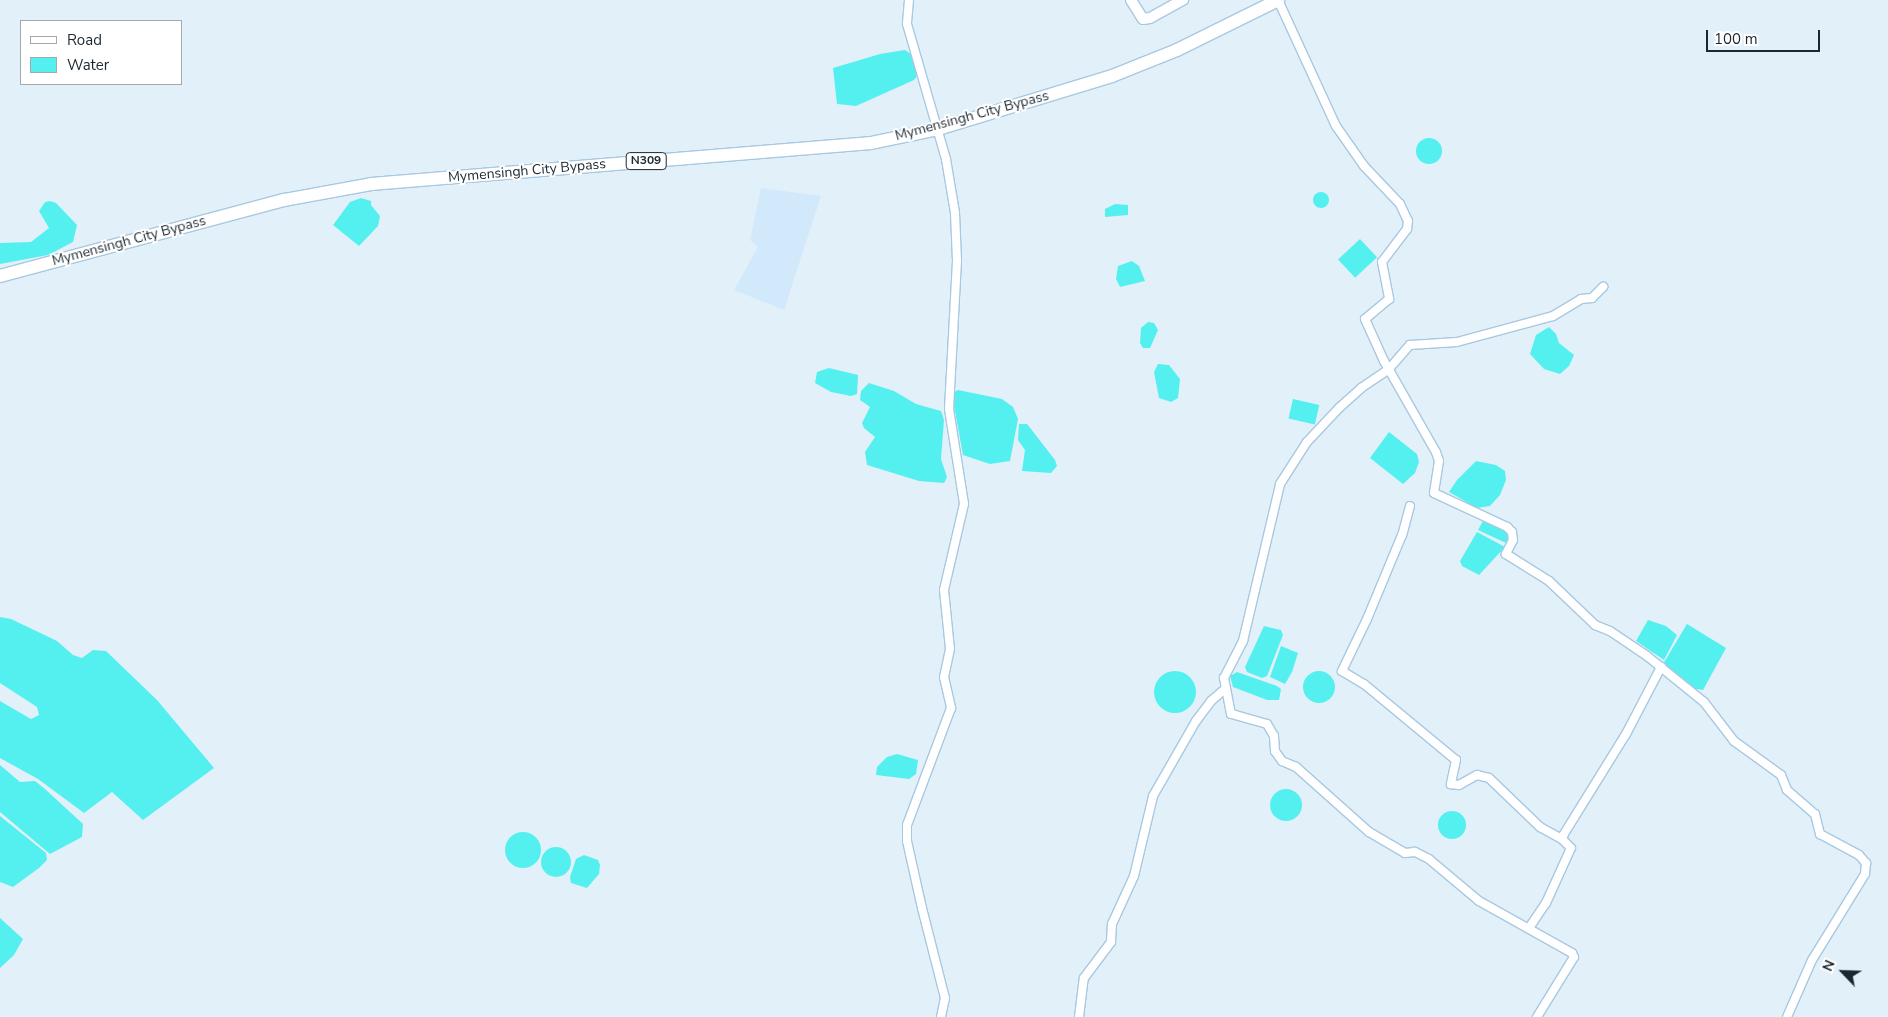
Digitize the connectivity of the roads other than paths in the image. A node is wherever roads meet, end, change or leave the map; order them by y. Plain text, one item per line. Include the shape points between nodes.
1 (909, 0) edge
2 (1131, 0) edge
3 (1183, 0) edge
4 (1278, 0) edge
5 (938, 128) junction
6 (0, 276) edge
7 (1603, 287) dead end
8 (1388, 370) junction
9 (1410, 506) dead end
10 (1661, 667) junction
11 (1225, 688) junction
12 (1562, 839) junction
13 (1529, 928) junction
14 (940, 1017) edge
15 (1080, 1017) edge
16 (1537, 1017) edge
17 (1787, 1017) edge

1 - 5 street via 907,24
2 - 3 street via 1143,18 1150,18
4 - 5 highway, Mymensingh City Bypass / N309 via 1177,50 1112,76
4 - 8 street via 1336,126 1364,166 1400,204 1408,221 1407,229 1382,262 1389,299 1365,319
5 - 6 highway, Mymensingh City Bypass / N309 via 871,143 371,184 284,200
5 - 14 street via 955,213 957,261 949,409 964,504 944,590 950,649 944,677 950,708 907,825 907,841 945,998
7 - 8 street via 1592,298 1581,299 1553,316 1457,342 1410,345
8 - 10 street via 1436,452 1439,461 1434,493 1507,527 1513,540 1506,554 1556,586 1595,625 1610,631
8 - 11 street via 1360,388 1339,408 1307,442 1283,478 1273,502 1243,641 1228,670
9 - 12 street via 1378,594 1342,671 1364,684 1456,760 1451,784 1459,785 1477,774 1489,778 1507,799 1540,827
10 - 12 street via 1626,734
10 - 17 street via 1704,702 1742,748 1781,775 1787,790 1818,817 1820,834 1859,855 1866,863 1857,888 1812,960
11 - 13 street via 1231,714 1267,724 1274,736 1275,751 1282,761 1296,767 1369,832 1406,853 1414,852 1429,859 1479,901
11 - 15 street via 1196,721 1153,796 1134,876 1112,924 1111,942 1084,978
12 - 13 street via 1571,848 1546,903
13 - 16 street via 1574,957

